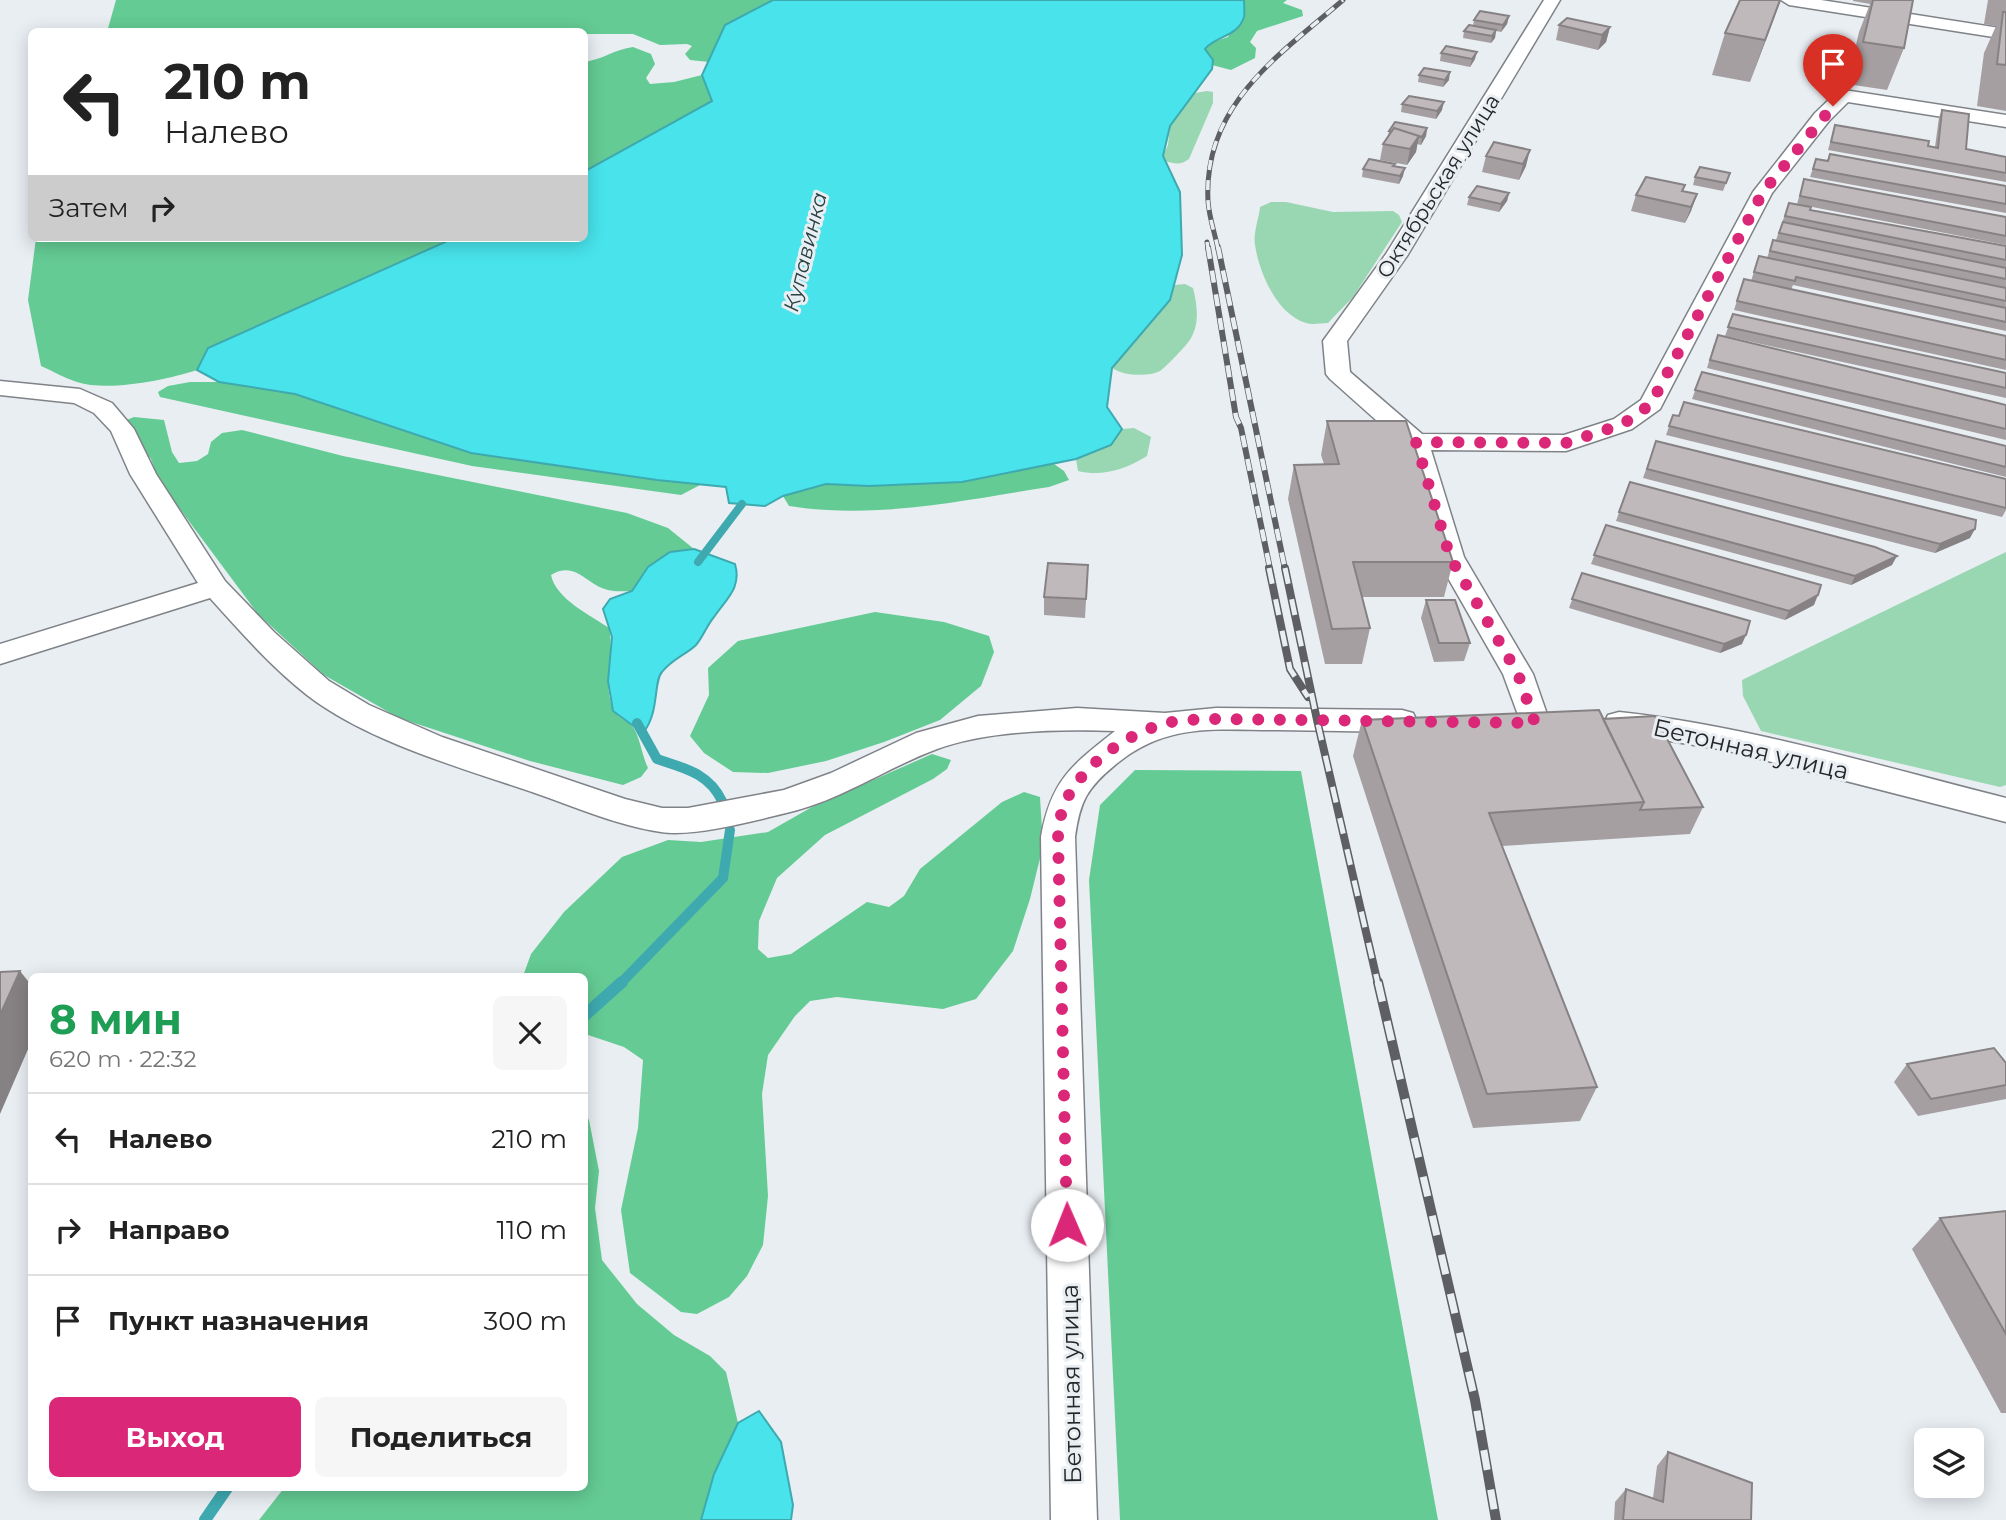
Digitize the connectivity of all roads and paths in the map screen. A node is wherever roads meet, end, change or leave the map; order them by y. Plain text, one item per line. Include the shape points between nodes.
1 (1552, 0) edge
2 (1789, 0) edge
3 (2006, 34) edge
4 (2006, 121) edge
5 (0, 388) edge
6 (1416, 442) junction
7 (215, 587) junction
8 (0, 654) edge
9 (1434, 720) edge
10 (1497, 721) edge
11 (1168, 723) junction
12 (1561, 723) junction
13 (2006, 810) edge
14 (1073, 1520) edge

1 - 6 street, Октябрьская улица via 1396,256 1335,341 1338,374
2 - 3 street
4 - 6 street via 1844,96 1763,192 1651,404 1623,424 1566,443
5 - 7 street via 80,396 103,408 122,429 143,474
6 - 12 street via 1450,557 1518,674
7 - 8 street
7 - 11 street via 318,688 358,713 431,745 662,820 688,820 788,801 927,741 978,727 1077,719
9 - 11 street, Бетонная улица
10 - 12 street, Бетонная улица
11 - 14 street, Бетонная улица via 1126,739 1089,769 1063,807 1058,837
12 - 13 street, Бетонная улица via 1627,723 1725,739

